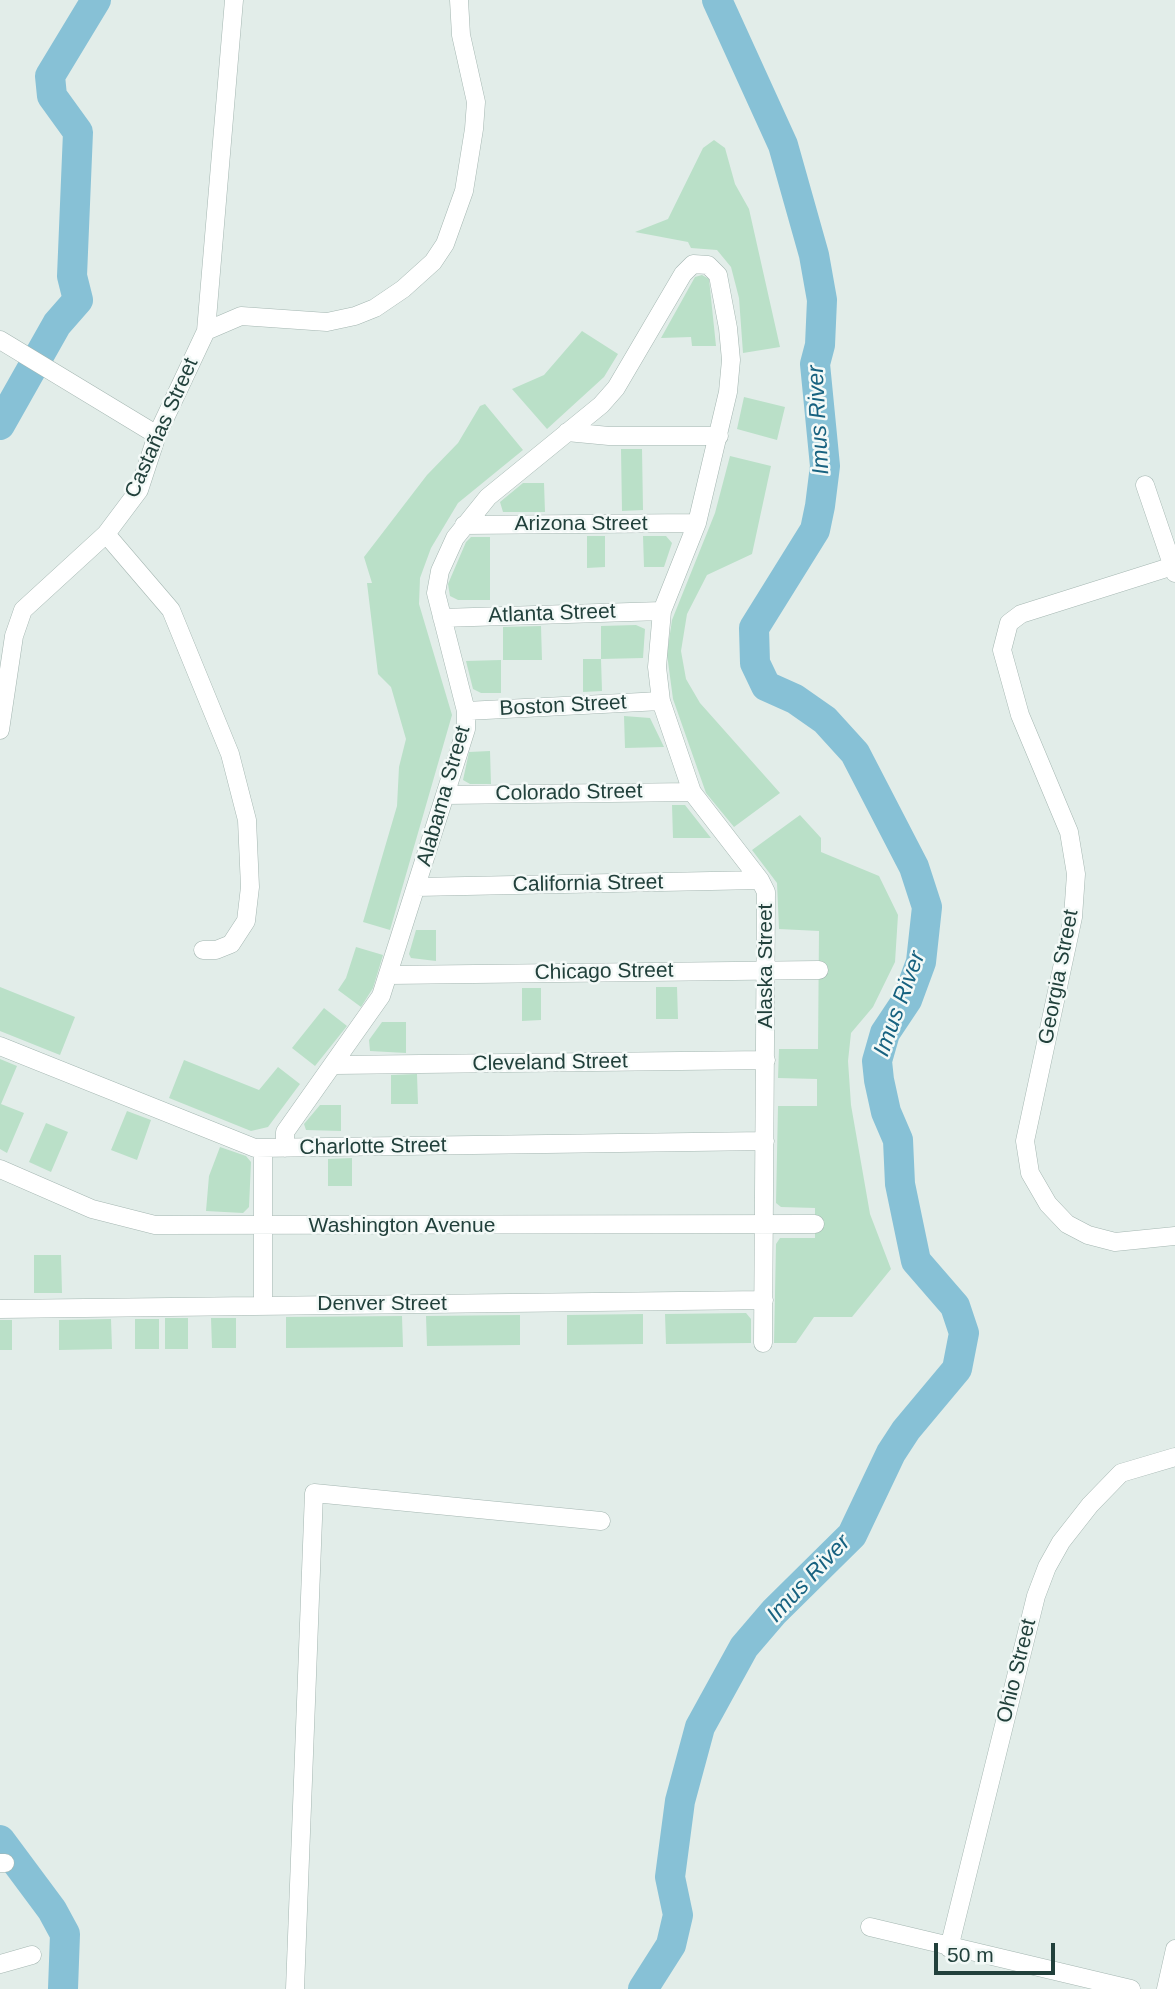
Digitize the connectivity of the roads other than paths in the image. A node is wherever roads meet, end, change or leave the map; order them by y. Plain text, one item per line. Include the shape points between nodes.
1 (234, 0) edge
2 (459, 0) edge
3 (701, 262) joint
4 (206, 331) junction
5 (0, 340) edge
6 (567, 432) junction
7 (157, 435) junction
8 (719, 436) junction
9 (1146, 485) dead end
10 (697, 523) junction
11 (464, 525) junction
12 (106, 534) junction
13 (1174, 569) edge
14 (662, 611) junction
15 (442, 618) junction
16 (660, 701) junction
17 (466, 711) junction
18 (0, 730) edge
19 (692, 792) junction
20 (445, 795) junction
21 (760, 880) junction
22 (417, 887) junction
23 (203, 950) dead end
24 (819, 970) dead end
25 (767, 971) junction
26 (389, 975) junction
27 (0, 1046) edge
28 (766, 1060) junction
29 (335, 1065) junction
30 (765, 1141) junction
31 (263, 1148) junction
32 (285, 1148) junction
33 (0, 1169) edge
34 (765, 1223) junction
35 (815, 1224) dead end
36 (263, 1227) junction
37 (1175, 1236) edge
38 (764, 1300) junction
39 (263, 1304) junction
40 (0, 1308) edge
41 (763, 1343) dead end
42 (1175, 1457) edge
43 (601, 1521) dead end
44 (870, 1927) dead end
45 (949, 1948) junction
46 (1175, 1950) edge
47 (32, 1955) dead end
48 (0, 1964) edge
49 (295, 1989) edge
50 (1132, 1989) edge
51 (1166, 1989) edge

1 - 4 street, Castañas Street
2 - 4 street via 461,35 476,102 474,129 457,213 433,262 403,289 355,316 327,322 241,316
3 - 6 street, Alabama Street via 683,274 616,388
3 - 8 street, Alaska Street via 718,275 728,328 731,360
4 - 7 street, Castañas Street
5 - 7 street
6 - 8 street
6 - 11 street, Alabama Street via 488,497
7 - 12 street, Castañas Street via 139,490
8 - 10 street, Alaska Street
9 - 13 street
10 - 11 street, Arizona Street
10 - 14 street, Alaska Street
11 - 15 street, Alabama Street via 437,584
12 - 18 street, Castañas Street via 23,610 14,636
12 - 23 street via 171,610 230,754 247,820 250,887 246,920 231,944
13 - 37 street, Georgia Street via 1021,614 1009,623 1002,650 1020,715 1069,832 1076,874 1073,917 1025,1141 1030,1173 1048,1204 1087,1235 1115,1242
14 - 15 street, Atlanta Street
14 - 16 street, Alaska Street via 657,649
15 - 17 street, Alabama Street
16 - 17 street, Boston Street
16 - 19 street, Alaska Street
17 - 20 street, Alabama Street via 466,729
19 - 20 street, Colorado Street
19 - 21 street, Alaska Street
20 - 22 street, Alabama Street
21 - 22 street, California Street
21 - 25 street, Alaska Street via 767,903
22 - 26 street, Alabama Street
24 - 25 street, Chicago Street
25 - 26 street, Chicago Street
25 - 28 street, Alaska Street
26 - 29 street, Alabama Street via 373,1010
27 - 31 street, Charlotte Street via 247,1147
28 - 29 street, Cleveland Street
28 - 30 street, Alaska Street
29 - 32 street, Alabama Street via 285,1132
30 - 32 street, Charlotte Street
30 - 34 street, Alaska Street
31 - 32 street, Charlotte Street
31 - 36 street
33 - 36 street, Washington Avenue via 131,1222
34 - 35 street, Washington Avenue
34 - 36 street, Washington Avenue
34 - 38 street, Alaska Street
36 - 39 street
38 - 39 street, Denver Street
38 - 41 street, Alaska Street
39 - 40 street, Denver Street
42 - 45 street, Ohio Street via 1121,1473 1090,1505 1047,1567 1035,1596
43 - 49 street via 314,1493
44 - 45 street
45 - 50 street
46 - 51 street
47 - 48 street

